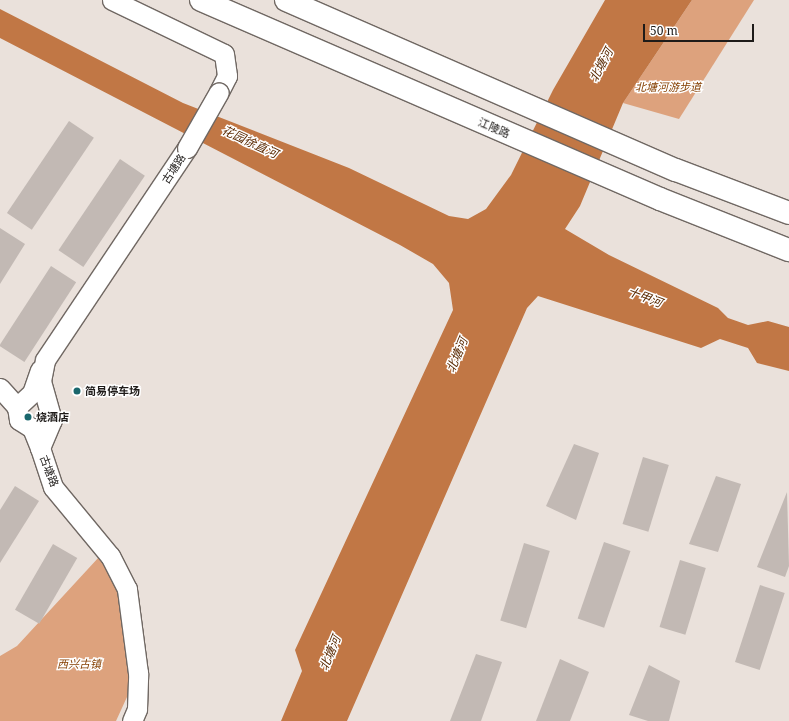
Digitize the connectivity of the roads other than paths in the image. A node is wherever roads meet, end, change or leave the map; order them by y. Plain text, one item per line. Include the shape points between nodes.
1 (112, 0) edge
2 (201, 0) edge
3 (286, 0) edge
4 (789, 213) edge
5 (789, 250) edge
6 (45, 360) junction
7 (0, 388) edge
8 (17, 407) junction
9 (40, 448) junction
10 (132, 721) edge

1 - 6 street, 古塘路, bridge via 224,54 228,76 187,148
2 - 5 main road, 江陵路 via 660,199
3 - 4 main road via 676,170
6 - 8 street via 32,393
6 - 9 street, 古塘路 via 41,382 52,420
7 - 8 street
8 - 9 street via 19,420 32,428
9 - 10 street, 古塘路 via 53,487 110,556 127,589 138,673 137,709

